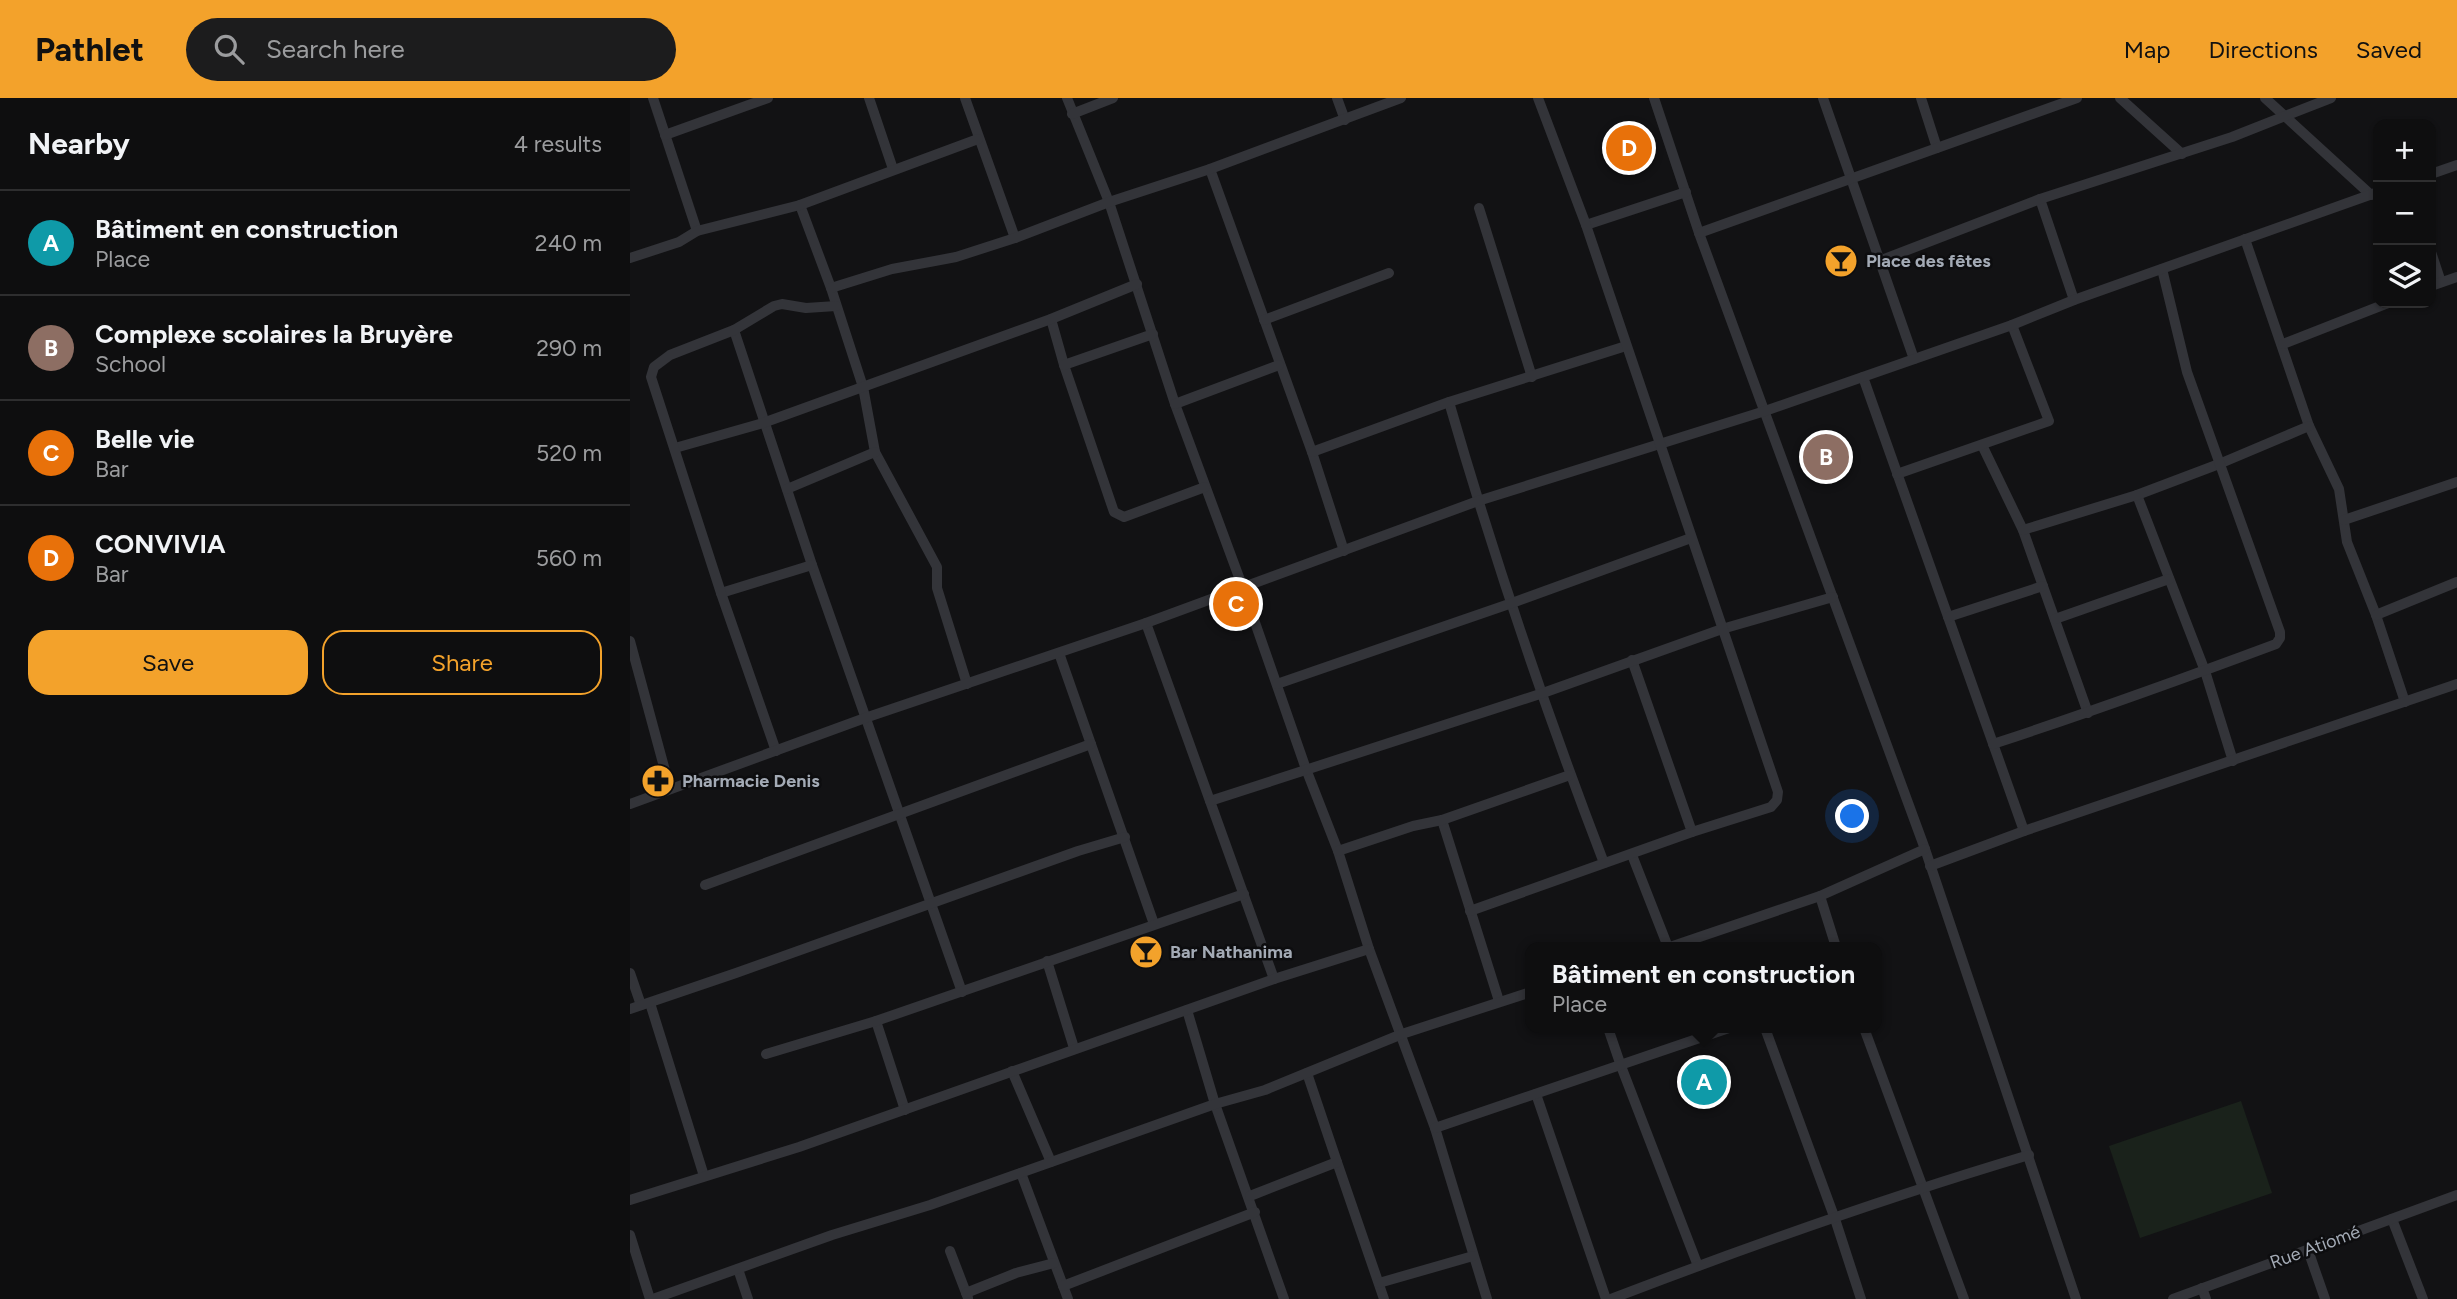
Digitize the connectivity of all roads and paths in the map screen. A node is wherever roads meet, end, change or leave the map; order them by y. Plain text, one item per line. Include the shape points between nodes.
1 (653, 98) edge
2 (768, 98) edge
3 (869, 98) edge
4 (965, 98) edge
5 (1066, 98) edge
6 (1113, 98) edge
7 (1337, 98) edge
8 (1401, 98) edge
9 (1538, 98) edge
10 (1654, 98) edge
11 (1823, 98) edge
12 (1921, 98) edge
13 (2077, 98) edge
14 (2120, 98) edge
15 (2265, 98) edge
16 (2331, 98) edge
17 (1072, 114) junction
18 (2285, 118) junction
19 (1345, 120) junction
20 (665, 135) junction
21 (978, 139) junction
22 (1937, 148) junction
23 (2182, 154) junction
24 (2457, 165) edge
25 (893, 169) junction
26 (1210, 169) junction
27 (2436, 172) edge
28 (1851, 179) junction
29 (1686, 192) junction
30 (2373, 192) edge
31 (2373, 193) edge
32 (2040, 200) junction
33 (1109, 202) junction
34 (800, 205) junction
35 (1479, 208) dead end
36 (1586, 225) junction
37 (698, 231) junction
38 (1699, 233) junction
39 (1015, 238) junction
40 (2245, 239) junction
41 (630, 258) edge
42 (1879, 261) junction
43 (2436, 267) edge
44 (2162, 269) junction
45 (1389, 273) dead end
46 (2457, 277) edge
47 (2441, 282) junction
48 (1137, 284) junction
49 (2436, 284) edge
50 (831, 288) junction
51 (2074, 300) junction
52 (836, 306) junction
53 (2375, 308) edge
54 (1051, 319) junction
55 (1264, 320) junction
56 (2012, 325) junction
57 (734, 330) junction
58 (1153, 334) junction
59 (2283, 344) junction
60 (1626, 346) junction
61 (1914, 359) junction
62 (1064, 365) junction
63 (1279, 365) junction
64 (1532, 377) junction
65 (1863, 377) junction
66 (863, 387) junction
67 (1449, 402) junction
68 (1175, 404) junction
69 (1765, 411) junction
70 (764, 423) junction
71 (2309, 426) junction
72 (1660, 444) junction
73 (1982, 444) junction
74 (675, 449) junction
75 (876, 452) junction
76 (1312, 452) junction
77 (2219, 464) junction
78 (1897, 474) junction
79 (2457, 482) edge
80 (1205, 487) junction
81 (787, 489) junction
82 (2137, 495) junction
83 (1478, 501) junction
84 (2344, 520) junction
85 (2023, 530) junction
86 (1691, 538) junction
87 (1344, 551) junction
88 (812, 565) junction
89 (2169, 579) junction
90 (2457, 582) edge
91 (2043, 586) junction
92 (1243, 588) junction
93 (722, 593) junction
94 (1833, 597) junction
95 (1512, 603) junction
96 (2376, 615) junction
97 (1948, 617) junction
98 (2055, 619) junction
99 (1146, 623) junction
100 (1722, 629) junction
101 (630, 641) edge
102 (1059, 653) junction
103 (1632, 660) junction
104 (2205, 671) junction
105 (967, 684) junction
106 (1277, 684) junction
107 (2457, 684) edge
108 (1543, 693) junction
109 (2405, 702) junction
110 (2088, 713) junction
111 (865, 718) junction
112 (1091, 744) junction
113 (1993, 744) junction
114 (776, 751) junction
115 (2233, 761) junction
116 (1306, 769) junction
117 (1570, 775) junction
118 (670, 789) junction
119 (1210, 801) junction
120 (630, 804) edge
121 (901, 815) junction
122 (1441, 820) junction
123 (2024, 831) junction
124 (1692, 832) junction
125 (1125, 837) junction
126 (1925, 849) junction
127 (1338, 852) junction
128 (1632, 855) junction
129 (1604, 863) junction
130 (1930, 866) junction
131 (705, 886) dead end
132 (1244, 894) junction
133 (1820, 896) junction
134 (932, 903) junction
135 (1470, 911) junction
136 (1154, 925) junction
137 (1667, 942) edge
138 (1684, 942) edge
139 (1834, 942) edge
140 (1369, 949) junction
141 (1046, 961) junction
142 (630, 973) edge
143 (1274, 979) junction
144 (962, 992) junction
145 (1525, 994) edge
146 (1499, 1001) junction
147 (646, 1004) junction
148 (630, 1009) edge
149 (1187, 1010) junction
150 (876, 1021) junction
151 (1610, 1033) edge
152 (1715, 1033) edge
153 (1767, 1033) edge
154 (1866, 1033) edge
155 (1402, 1034) junction
156 (1074, 1048) junction
157 (765, 1054) dead end
158 (1621, 1066) junction
159 (1012, 1072) junction
160 (1307, 1073) junction
161 (1536, 1094) junction
162 (1215, 1104) junction
163 (905, 1110) junction
164 (1436, 1128) junction
165 (2029, 1155) junction
166 (1337, 1162) junction
167 (1051, 1163) junction
168 (1021, 1173) junction
169 (704, 1176) junction
170 (1922, 1187) junction
171 (2457, 1195) edge
172 (1250, 1196) junction
173 (630, 1200) edge
174 (1255, 1212) junction
175 (1835, 1219) junction
176 (2392, 1219) junction
177 (630, 1236) edge
178 (2308, 1250) junction
179 (950, 1251) dead end
180 (1473, 1255) junction
181 (1054, 1263) junction
182 (1698, 1266) junction
183 (738, 1269) junction
184 (1379, 1283) junction
185 (1063, 1286) junction
186 (2202, 1288) junction
187 (967, 1296) edge
188 (651, 1299) edge
189 (748, 1299) edge
190 (1068, 1299) edge
191 (1284, 1299) edge
192 (1384, 1299) edge
193 (1487, 1299) edge
194 (1606, 1299) edge
195 (1611, 1299) edge
196 (1861, 1299) edge
197 (1964, 1299) edge
198 (2076, 1299) edge
199 (2174, 1299) edge
200 (2206, 1299) edge
201 (2325, 1299) edge
202 (2423, 1299) edge

1 - 20 street
2 - 20 street
3 - 25 street
4 - 21 street
5 - 17 street
6 - 17 street
7 - 19 street
8 - 19 street
9 - 36 street
10 - 29 street
11 - 28 street
12 - 22 street
13 - 22 street
14 - 23 street
15 - 18 street
16 - 18 street
17 - 33 street
18 - 23 street
18 - 30 street
19 - 26 street
20 - 37 street
21 - 25 street
21 - 39 street
22 - 28 street
23 - 32 street
24 - 27 street
25 - 34 street
26 - 33 street
26 - 55 street
28 - 38 street
28 - 42 street
29 - 36 street
29 - 38 street
31 - 40 street
32 - 42 street
32 - 51 street
33 - 39 street
33 - 48 street
34 - 37 street
34 - 50 street
35 - 64 street
36 - 60 street
37 - 41 street
38 - 69 street
39 - 50 street
40 - 44 street
40 - 59 street
42 - 61 street
43 - 47 street
44 - 51 street
44 - 77 street via 2187,372
45 - 55 street
46 - 47 street
47 - 49 street
48 - 54 street
48 - 58 street
50 - 52 street
51 - 56 street
52 - 57 street via 782,304
52 - 66 street
53 - 59 street
54 - 62 street
54 - 66 street
55 - 63 street
56 - 61 street
56 - 73 street via 2049,421
57 - 70 street
57 - 74 street via 670,355 654,367 650,377
58 - 62 street
58 - 68 street
59 - 71 street
60 - 64 street
60 - 72 street
61 - 65 street
62 - 80 street via 1115,512 1124,517
63 - 68 street
63 - 76 street
64 - 67 street
65 - 69 street
65 - 78 street
66 - 70 street
66 - 75 street
67 - 76 street
67 - 83 street
68 - 80 street
69 - 72 street
69 - 94 street
70 - 74 street
70 - 81 street
71 - 77 street
71 - 84 street via 2339,489
72 - 83 street
72 - 86 street
73 - 78 street
73 - 85 street
74 - 93 street
75 - 81 street
75 - 105 street via 937,567 937,588
76 - 87 street
77 - 82 street
77 - 104 street via 2280,638 2276,644
78 - 97 street
79 - 84 street
80 - 92 street
81 - 88 street
82 - 85 street
82 - 89 street
83 - 87 street
83 - 95 street
84 - 96 street via 2347,542
85 - 91 street
86 - 95 street
86 - 100 street
87 - 92 street
88 - 93 street
88 - 111 street
89 - 98 street
89 - 104 street
90 - 96 street
91 - 97 street
91 - 98 street
92 - 99 street
92 - 106 street
93 - 114 street
94 - 100 street
94 - 126 street
95 - 106 street
95 - 108 street
96 - 109 street
97 - 113 street
98 - 110 street
99 - 102 street
99 - 119 street
100 - 103 street
100 - 124 street via 1777,800 1771,807
101 - 118 street
102 - 105 street
102 - 112 street
103 - 108 street
103 - 124 street
104 - 110 street
104 - 115 street
105 - 111 street
106 - 116 street
107 - 109 street
108 - 116 street
108 - 117 street
109 - 115 street
110 - 113 street
111 - 114 street
111 - 121 street
112 - 121 street
112 - 125 street
113 - 123 street
114 - 118 street
115 - 123 street
116 - 119 street
116 - 127 street
117 - 122 street
117 - 129 street
118 - 120 street
119 - 132 street
121 - 131 street
121 - 134 street
122 - 127 street
122 - 135 street
123 - 130 street
124 - 128 street
125 - 134 street
125 - 136 street
126 - 130 street
126 - 133 street
127 - 140 street
128 - 129 street
128 - 137 street
129 - 135 street
130 - 165 street
132 - 136 street
132 - 143 street
133 - 138 street
133 - 139 street
134 - 144 street
134 - 147 street
135 - 146 street
136 - 141 street
140 - 143 street
140 - 155 street
141 - 144 street
141 - 156 street
142 - 147 street
143 - 149 street
144 - 150 street
145 - 146 street
146 - 155 street
147 - 148 street
147 - 169 street
149 - 156 street
149 - 162 street
150 - 157 street
150 - 163 street
151 - 158 street
152 - 158 street
153 - 175 street
154 - 170 street
155 - 160 street
155 - 164 street
156 - 159 street
158 - 161 street
158 - 182 street
159 - 163 street
159 - 167 street
160 - 162 street
160 - 166 street
161 - 164 street
161 - 194 street
162 - 167 street
162 - 172 street
163 - 169 street
164 - 180 street
165 - 170 street
165 - 198 street
166 - 172 street
166 - 184 street
167 - 168 street
168 - 181 street
168 - 183 street
169 - 173 street
170 - 175 street
170 - 197 street
171 - 176 street, Rue Atiomé
172 - 174 street
174 - 185 street
174 - 191 street
175 - 182 street
175 - 196 street
176 - 178 street, Rue Atiomé
176 - 202 street
177 - 188 street
178 - 186 street, Rue Atiomé
178 - 201 street
179 - 187 street
180 - 184 street
180 - 193 street
181 - 185 street
181 - 187 street via 1016,1273
182 - 195 street
183 - 188 street
183 - 189 street
184 - 192 street
185 - 190 street
186 - 199 street, Rue Atiomé
186 - 200 street

